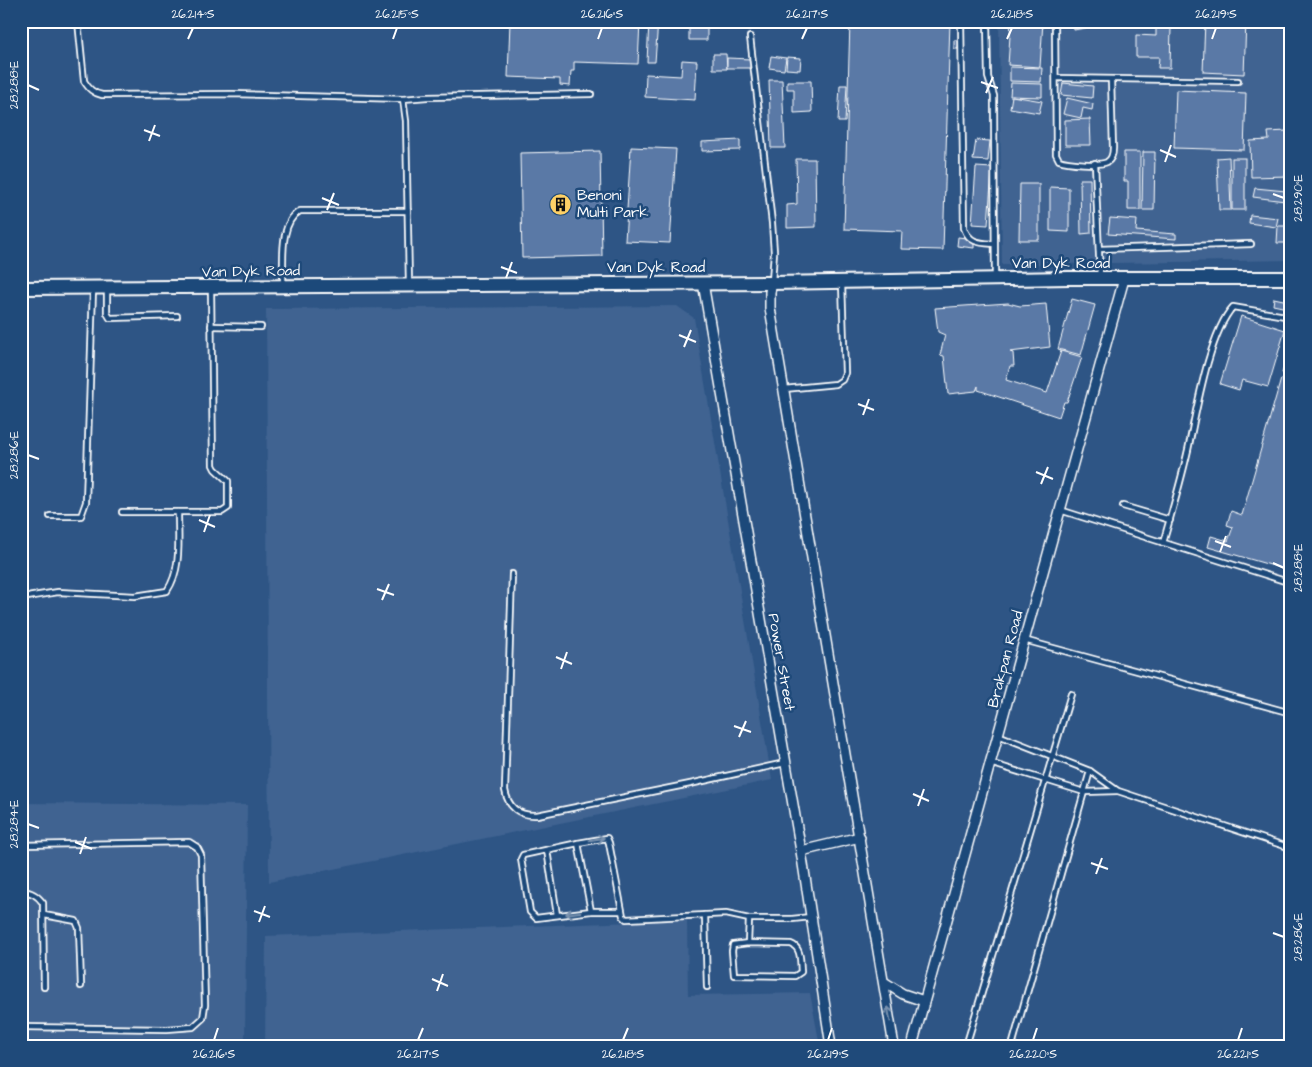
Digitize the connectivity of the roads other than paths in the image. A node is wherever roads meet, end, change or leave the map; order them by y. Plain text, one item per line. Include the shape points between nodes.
1 (78, 21) edge
2 (962, 21) edge
3 (987, 21) edge
4 (1055, 21) edge
5 (750, 37) dead end
6 (1056, 78) junction
7 (1111, 80) junction
8 (1238, 81) dead end
9 (590, 94) dead end
10 (403, 99) junction
11 (1095, 163) junction
12 (408, 211) junction
13 (994, 244) junction
14 (1251, 244) dead end
15 (1099, 249) junction
16 (1291, 278) edge
17 (1100, 279) junction
18 (995, 280) junction
19 (1124, 280) junction
20 (842, 282) junction
21 (703, 283) junction
22 (772, 283) junction
23 (408, 285) junction
24 (283, 286) junction
25 (21, 288) edge
26 (93, 288) junction
27 (106, 288) junction
28 (211, 288) junction
29 (177, 316) dead end
30 (1291, 317) edge
31 (211, 326) junction
32 (261, 327) dead end
33 (784, 389) junction
34 (1123, 506) dead end
35 (1060, 510) junction
36 (122, 512) dead end
37 (178, 512) junction
38 (50, 516) dead end
39 (1170, 520) junction
40 (1163, 543) junction
41 (512, 574) dead end
42 (1291, 583) edge
43 (21, 598) edge
44 (1024, 640) junction
45 (1071, 694) dead end
46 (1291, 713) edge
47 (998, 735) junction
48 (1051, 755) junction
49 (785, 763) junction
50 (990, 763) junction
51 (1090, 771) junction
52 (1045, 780) junction
53 (1118, 791) junction
54 (1084, 792) junction
55 (860, 837) junction
56 (578, 843) junction
57 (21, 845) edge
58 (1291, 848) edge
59 (547, 850) junction
60 (800, 851) junction
61 (21, 891) edge
62 (591, 911) junction
63 (622, 911) junction
64 (44, 915) junction
65 (557, 915) junction
66 (705, 916) junction
67 (811, 917) junction
68 (748, 919) junction
69 (748, 943) junction
70 (884, 982) junction
71 (81, 986) dead end
72 (44, 987) dead end
73 (707, 987) dead end
74 (924, 1001) junction
75 (21, 1027) edge
76 (831, 1046) edge
77 (894, 1046) edge
78 (912, 1046) edge
79 (966, 1046) edge
80 (1012, 1046) edge

1 - 10 lane via 84,81 88,88 102,95 233,94
2 - 13 lane via 964,228 975,242
3 - 13 lane via 988,77 994,103
4 - 6 lane
5 - 22 lane via 772,223
6 - 7 lane
6 - 11 lane via 1057,158 1063,162
7 - 8 lane
7 - 11 lane via 1112,154 1106,162
9 - 10 lane
10 - 12 lane
11 - 15 lane
12 - 23 lane
12 - 24 lane via 300,211 286,230
13 - 18 lane
14 - 15 lane
15 - 17 lane
16 - 19 main road, Van Dyk Road
17 - 18 main road, Van Dyk Road
17 - 19 main road, Van Dyk Road
18 - 20 main road, Van Dyk Road
19 - 35 street, Brakpan Road
20 - 22 main road, Van Dyk Road
20 - 33 lane via 845,373 842,380 836,384
21 - 22 main road, Van Dyk Road
21 - 23 main road, Van Dyk Road
21 - 49 street, Power Street
22 - 33 street via 770,308
23 - 24 main road, Van Dyk Road
24 - 28 main road, Van Dyk Road
25 - 26 main road, Van Dyk Road
26 - 27 main road, Van Dyk Road
26 - 38 lane via 86,502 81,516
27 - 28 main road, Van Dyk Road
27 - 29 lane via 110,318
28 - 31 lane
30 - 39 lane via 1233,307 1226,314 1208,365
31 - 32 lane
31 - 37 lane via 213,464 228,481 228,508 222,512
33 - 55 street
34 - 39 lane
35 - 40 lane
35 - 44 street, Brakpan Road
36 - 37 lane
37 - 43 lane via 178,560 167,592 135,596 58,592
39 - 40 lane
40 - 42 lane
41 - 49 lane via 505,790 514,809 521,814 538,815
44 - 46 lane
44 - 47 street, Brakpan Road
45 - 48 lane
47 - 48 lane
47 - 50 street, Brakpan Road
48 - 51 lane
48 - 52 lane
49 - 60 street, Power Street
50 - 52 lane
50 - 74 street, Brakpan Road
51 - 53 lane
51 - 54 lane
52 - 54 lane
52 - 79 lane
53 - 54 lane
53 - 58 lane
54 - 80 lane
55 - 60 street
55 - 70 street
56 - 59 lane
56 - 62 lane
56 -> 63 lane via 608,840
57 - 75 lane via 189,842 197,847 201,855 205,1006 203,1018 193,1027
59 - 65 lane
59 - 65 lane via 523,855 520,864 530,912 536,918
60 - 67 street, Power Street
61 - 64 lane via 38,896 44,904
62 - 63 lane
62 -> 65 lane
63 - 66 lane via 626,919 631,920
64 - 71 lane via 76,921
64 - 72 lane
66 - 68 lane via 726,914
66 - 73 lane
67 - 68 lane
67 - 76 street, Power Street
68 - 69 lane
69 - 69 lane via 796,946 801,972 795,976 734,975 733,945
70 - 74 street via 903,994
77 -> 70 street
74 - 78 street, Brakpan Road

